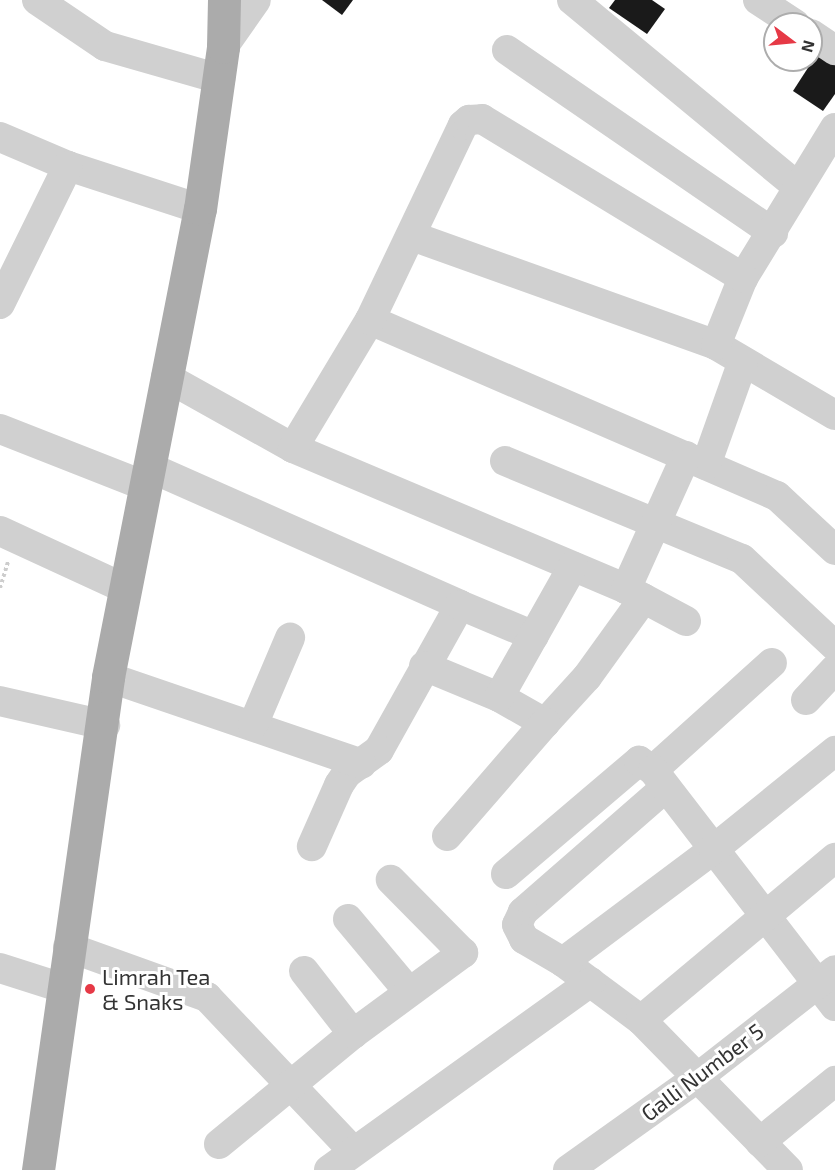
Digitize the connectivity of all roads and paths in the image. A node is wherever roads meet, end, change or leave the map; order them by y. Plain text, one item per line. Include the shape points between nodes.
1 (37, 0) edge
2 (224, 0) edge
3 (256, 0) edge
4 (572, 0) edge
5 (758, 0) edge
6 (776, 12) edge
7 (223, 47) junction
8 (507, 50) dead end
9 (220, 79) junction
10 (835, 128) edge
11 (0, 137) edge
12 (68, 166) junction
13 (798, 187) junction
14 (200, 209) junction
15 (773, 233) junction
16 (412, 236) junction
17 (743, 279) junction
18 (0, 304) edge
19 (370, 320) junction
20 (716, 345) junction
21 (743, 361) junction
22 (166, 377) junction
23 (832, 407) edge
24 (0, 429) edge
25 (293, 448) junction
26 (505, 461) dead end
27 (696, 461) junction
28 (146, 476) junction
29 (657, 527) junction
30 (0, 531) edge
31 (835, 550) edge
32 (573, 566) junction
33 (124, 588) junction
34 (635, 593) junction
35 (460, 605) junction
36 (686, 621) dead end
37 (534, 636) junction
38 (290, 638) dead end
39 (835, 646) edge
40 (772, 663) dead end
41 (424, 666) junction
42 (835, 669) edge
43 (108, 677) junction
44 (500, 697) junction
45 (806, 700) dead end
46 (0, 703) edge
47 (545, 723) junction
48 (105, 725) junction
49 (253, 725) junction
50 (835, 751) edge
51 (362, 764) junction
52 (659, 779) junction
53 (447, 836) dead end
54 (312, 846) dead end
55 (714, 849) junction
56 (835, 858) edge
57 (506, 874) dead end
58 (391, 880) dead end
59 (768, 917) junction
60 (348, 919) dead end
61 (68, 947) junction
62 (564, 962) junction
63 (0, 968) edge
64 (304, 971) dead end
65 (591, 982) junction
66 (829, 987) edge
67 (66, 989) junction
68 (409, 992) junction
69 (641, 1020) junction
70 (353, 1034) junction
71 (698, 1078) junction
72 (835, 1081) edge
73 (293, 1085) junction
74 (760, 1142) junction
75 (219, 1144) dead end
76 (353, 1151) junction
77 (38, 1170) edge
78 (329, 1170) edge
79 (568, 1170) edge
80 (788, 1170) edge

1 - 9 street via 105,46
2 - 7 main road
3 - 7 street
4 - 13 street
5 - 6 street
7 - 9 main road
8 - 15 street
9 - 14 main road
10 - 13 street
11 - 12 street
12 - 14 street
12 - 18 street
13 - 15 street
14 - 22 main road
15 - 17 street
16 - 17 street via 463,125 482,119
16 - 19 street
16 - 20 street
17 - 20 street
19 - 25 street
19 - 27 street
20 - 21 street
21 - 23 street
21 - 27 street
22 - 25 street
22 - 28 main road
24 - 28 street
25 - 32 street
26 - 29 street
27 - 29 street
27 - 31 street via 777,496
28 - 33 main road
28 - 35 street
29 - 34 street
29 - 39 street via 742,559
30 - 33 street
32 - 34 street
32 - 37 street
33 - 43 main road
34 - 36 street
34 - 47 street via 587,677
35 - 37 street
35 - 41 street
37 - 44 street
38 - 49 street
40 - 52 street
41 - 44 street
41 - 51 street via 379,750
42 - 45 street
43 - 48 main road
43 - 49 street
44 - 47 street
46 - 48 street
47 - 53 street
48 - 61 main road
49 - 51 street
50 - 55 street
51 - 54 street via 347,772 339,785
52 - 55 street
52 - 57 street via 639,761
52 - 62 street via 523,912 517,925 524,939
55 - 59 street
55 - 62 street
56 - 59 street
58 - 68 street via 463,953
59 - 66 street
59 - 69 street
60 - 68 street
61 - 67 main road
61 - 73 street via 207,997
62 - 65 street
63 - 67 street
64 - 70 street
65 - 69 street
65 - 76 street
66 - 71 street, Galli Number 5
67 - 77 main road
68 - 70 street
69 - 71 street
70 - 73 street
71 - 74 street
71 - 79 street, Galli Number 5
72 - 74 street
73 - 75 street
73 - 76 street
74 - 80 street
76 - 78 street

